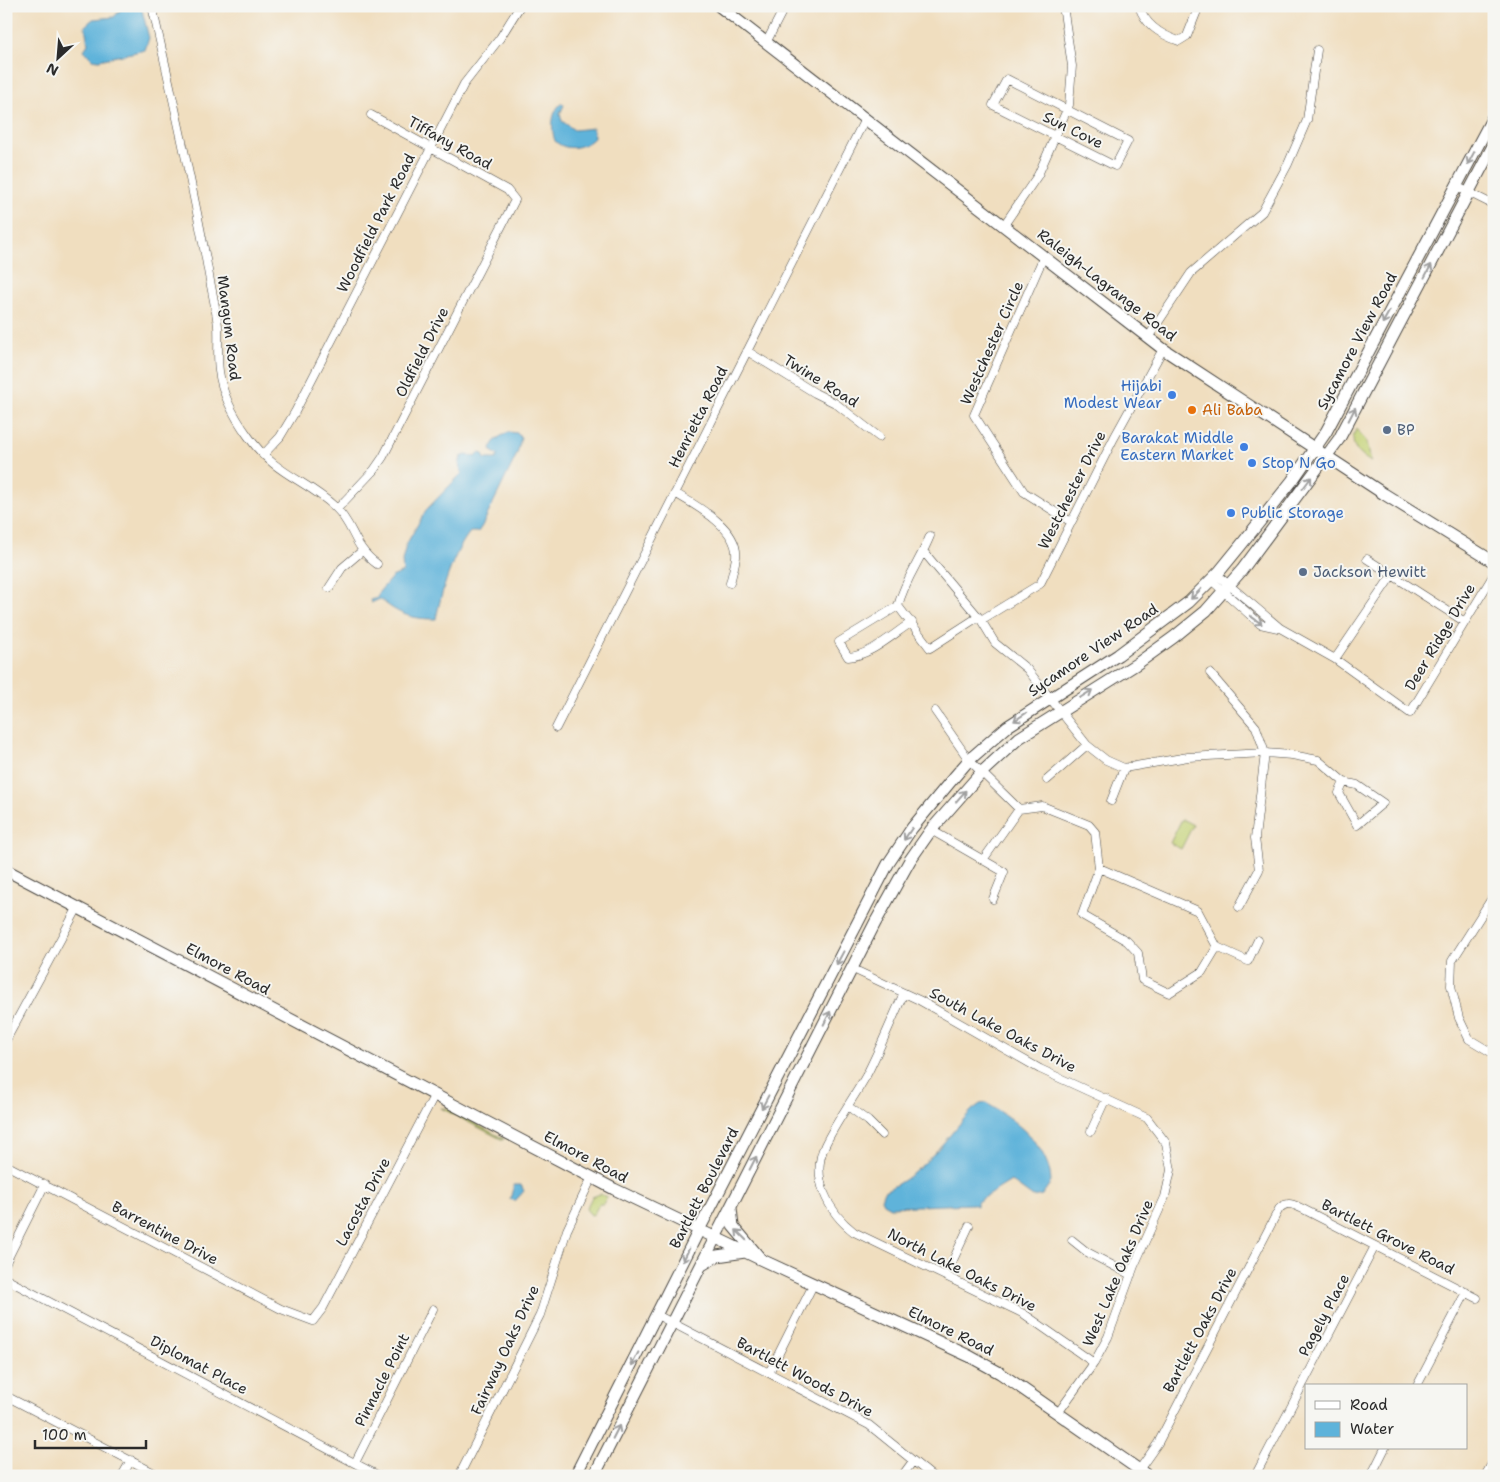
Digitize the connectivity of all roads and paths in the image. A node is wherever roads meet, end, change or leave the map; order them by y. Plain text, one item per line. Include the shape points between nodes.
1 (152, 6) edge
2 (520, 6) edge
3 (719, 6) edge
4 (785, 6) edge
5 (1063, 6) edge
6 (1139, 6) edge
7 (1199, 6) edge
8 (766, 43) junction
9 (1317, 50) dead end
10 (1067, 109) junction
11 (372, 115) dead end
12 (1494, 115) edge
13 (865, 119) junction
14 (1054, 136) junction
15 (1494, 144) edge
16 (430, 148) junction
17 (1456, 186) junction
18 (1469, 192) junction
19 (514, 196) joint
20 (1494, 205) edge
21 (1004, 225) junction
22 (1044, 256) junction
23 (1149, 336) junction
24 (1163, 349) junction
25 (747, 350) junction
26 (879, 437) dead end
27 (1315, 448) junction
28 (263, 455) junction
29 (1327, 456) junction
30 (675, 493) junction
31 (1275, 501) junction
32 (337, 508) junction
33 (1286, 510) junction
34 (1071, 522) junction
35 (930, 536) dead end
36 (1241, 545) junction
37 (362, 551) junction
38 (924, 551) junction
39 (1254, 554) junction
40 (1367, 559) dead end
41 (1494, 562) edge
42 (378, 564) dead end
43 (1494, 574) edge
44 (1392, 575) junction
45 (1213, 577) junction
46 (730, 583) dead end
47 (329, 588) dead end
48 (1225, 588) junction
49 (898, 606) junction
50 (979, 619) junction
51 (912, 622) junction
52 (1465, 622) junction
53 (1335, 659) junction
54 (1210, 673) dead end
55 (1055, 705) junction
56 (935, 712) dead end
57 (556, 728) dead end
58 (1088, 745) junction
59 (1266, 753) junction
60 (975, 767) junction
61 (1124, 768) junction
62 (1047, 780) dead end
63 (1344, 782) junction
64 (1111, 800) dead end
65 (1019, 808) junction
66 (931, 830) junction
67 (983, 860) junction
68 (888, 864) junction
69 (1099, 868) junction
70 (6, 870) edge
71 (904, 872) junction
72 (1494, 895) edge
73 (993, 900) dead end
74 (78, 907) junction
75 (1239, 907) dead end
76 (863, 915) joint
77 (1258, 940) dead end
78 (1217, 947) junction
79 (852, 969) junction
80 (904, 993) junction
81 (6, 1040) edge
82 (1494, 1054) edge
83 (780, 1073) junction
84 (795, 1080) junction
85 (435, 1094) junction
86 (1106, 1098) junction
87 (849, 1107) junction
88 (1091, 1131) dead end
89 (1162, 1134) joint
90 (882, 1135) dead end
91 (6, 1165) edge
92 (592, 1177) junction
93 (45, 1184) junction
94 (1285, 1204) joint
95 (730, 1206) junction
96 (969, 1226) dead end
97 (699, 1229) junction
98 (715, 1236) junction
99 (1072, 1240) dead end
100 (1375, 1246) junction
101 (745, 1252) junction
102 (762, 1260) junction
103 (6, 1262) edge
104 (700, 1266) junction
105 (946, 1275) junction
106 (1131, 1275) junction
107 (6, 1279) edge
108 (814, 1283) junction
109 (1466, 1292) junction
110 (1477, 1298) dead end
111 (433, 1309) dead end
112 (657, 1315) junction
113 (313, 1321) joint
114 (671, 1323) junction
115 (1094, 1363) junction
116 (769, 1373) junction
117 (1418, 1384) edge
118 (6, 1396) edge
119 (1058, 1413) junction
120 (1384, 1450) edge
121 (131, 1460) junction
122 (1494, 1460) edge
123 (913, 1461) junction
124 (355, 1463) junction
125 (1143, 1473) edge
126 (122, 1476) edge
127 (160, 1476) edge
128 (379, 1476) edge
129 (459, 1476) edge
130 (575, 1476) edge
131 (594, 1476) edge
132 (902, 1476) edge
133 (932, 1476) edge
134 (1255, 1476) edge
135 (1371, 1476) edge
136 (1486, 1476) edge

1 - 28 street, Mangum Road via 208,268 218,325 221,381 240,423
2 - 16 street, Woodfield Park Road via 464,84
3 - 8 main road, Raleigh-Lagrange Road
4 - 8 street
5 - 10 street via 1072,66
6 - 7 street via 1143,20 1167,37 1179,41 1187,36
8 - 13 main road, Raleigh-Lagrange Road
9 - 23 street via 1307,120 1262,212 1191,273
10 - 14 street
10 - 14 street, Sun Cove via 1007,80 993,106
10 - 14 street, Sun Cove via 1128,141 1116,166
11 - 16 street, Tiffany Road
12 -> 17 main road, Sycamore View Road
13 - 21 main road, Raleigh-Lagrange Road
13 - 25 street, Henrietta Road
14 - 21 street via 1038,175
15 - 18 main road, Sycamore View Road
16 - 19 street, Tiffany Road
16 - 28 street, Woodfield Park Road via 296,412 280,437
17 - 18 street
17 -> 27 main road, Sycamore View Road
18 - 20 street
29 -> 18 main road, Sycamore View Road via 1339,439
19 - 32 street, Oldfield Drive via 512,209 383,457
21 - 22 main road, Raleigh-Lagrange Road
22 - 23 main road, Raleigh-Lagrange Road
22 - 34 street, Westchester Circle via 974,415 1024,492
23 - 24 main road, Raleigh-Lagrange Road
24 - 27 main road, Raleigh-Lagrange Road
24 - 34 street, Westchester Drive
25 - 26 street, Twine Road via 835,403
25 - 30 street, Henrietta Road
27 - 29 main road, Raleigh-Lagrange Road
27 - 31 main road, Sycamore View Road
28 - 32 street, Mangum Road via 286,475
33 -> 29 main road, Sycamore View Road
29 - 41 main road, Raleigh-Lagrange Road
30 - 46 street via 702,509 732,539 736,556
30 - 57 street, Henrietta Road
31 - 33 main road
31 - 36 main road, Sycamore View Road
32 - 37 street, Mangum Road
33 - 39 main road, Sycamore View Road
34 - 50 street, Westchester Drive via 1040,584
35 - 38 street
36 - 39 main road
36 - 45 main road, Sycamore View Road
37 - 42 street, Mangum Road
37 - 47 street via 342,568
38 - 49 street via 903,586
38 - 50 street
39 - 48 main road, Sycamore View Road
40 - 44 street
43 - 52 street, Deer Ridge Drive
44 - 52 street
44 - 53 street
45 - 48 street
45 -> 55 main road, Sycamore View Road via 1189,602
48 - 53 street via 1260,624 1280,628
55 -> 48 main road, Sycamore View Road via 1138,662 1206,611
49 - 51 street
49 - 51 street via 839,642 848,657 865,653
50 - 51 street, Westchester Drive via 930,648
50 - 55 street via 994,643 1027,669
52 - 53 street, Deer Ridge Drive via 1410,713
54 - 59 street via 1256,727
55 - 58 street
55 - 60 main road, Sycamore View Road via 1019,738
55 -> 60 main road, Sycamore View Road via 1008,726
56 - 60 street
58 - 61 street via 1106,760
58 - 62 street
59 - 61 street via 1188,756
59 - 63 street via 1318,760
59 - 75 street via 1255,838 1259,870
60 - 65 street
66 -> 60 main road, Sycamore View Road
60 -> 68 main road, Sycamore View Road via 912,828
61 - 64 street
63 - 63 street via 1356,785 1383,803 1357,825 1339,793
65 - 67 street
65 - 69 street via 1042,806 1089,825 1095,832
66 - 67 street
66 - 71 main road, Sycamore View Road
67 - 73 street via 1004,872
68 - 71 main road
68 - 76 main road, Sycamore View Road
69 - 78 street via 1198,912
69 - 78 street via 1082,915 1128,941 1138,953 1142,980 1169,993 1202,972
70 - 74 main road, Elmore Road
71 - 79 main road, Sycamore View Road
72 - 82 street via 1452,961 1451,986 1459,1018 1469,1038
74 - 81 street
74 - 85 main road, Elmore Road
76 -> 83 main road, Bartlett Boulevard
77 - 78 street via 1248,961
79 - 80 street, South Lake Oaks Drive
84 -> 79 main road
80 - 86 street, South Lake Oaks Drive via 1024,1061
80 - 87 street
83 - 84 main road
83 -> 97 main road, Bartlett Boulevard
95 -> 84 main road
85 - 92 main road, Elmore Road
85 - 113 street, Lacosta Drive via 323,1308
86 - 88 street
86 - 89 street, South Lake Oaks Drive via 1147,1118
87 - 90 street
87 - 105 street, North Lake Oaks Drive via 822,1156 820,1180 825,1197 839,1219 854,1232
89 - 106 street, West Lake Oaks Drive via 1170,1156 1170,1182
91 - 93 street, Barrentine Drive
92 - 97 main road, Elmore Road
92 - 129 street, Fairway Oaks Drive via 568,1230 540,1314
93 - 103 street
93 - 113 street, Barrentine Drive via 281,1310
94 - 100 street, Bartlett Grove Road via 1303,1209
94 - 125 street, Bartlett Oaks Drive via 1279,1209
95 - 98 main road
102 -> 95 main road via 733,1226
96 - 105 street
97 - 98 main road, Elmore Road
97 -> 112 main road, Bartlett Boulevard
98 - 101 main road, Elmore Road
98 - 104 main road
99 - 106 street via 1087,1252
100 - 109 street, Bartlett Grove Road
100 - 134 street, Pagely Place
101 - 102 main road, Elmore Road
101 - 104 main road via 717,1256
102 - 108 main road, Elmore Road
104 - 114 main road
105 - 115 street, North Lake Oaks Drive via 1024,1314
106 - 115 street, West Lake Oaks Drive via 1115,1321
107 - 124 street, Diplomat Place
108 - 116 street
108 - 119 main road, Elmore Road via 975,1359
109 - 110 street, Bartlett Grove Road
109 - 117 street
111 - 124 street, Pinnacle Point
112 - 114 street, Bartlett Woods Drive
112 -> 130 main road, Bartlett Boulevard
114 - 116 street, Bartlett Woods Drive
131 -> 114 main road
115 - 119 street, West Lake Oaks Drive
116 - 123 street, Bartlett Woods Drive via 869,1425
118 - 121 street
119 - 125 main road, Elmore Road
120 - 135 street
121 - 126 street
121 - 127 street
122 - 136 street
123 - 132 street
123 - 133 street, Bartlett Woods Drive
124 - 128 street, Diplomat Place

